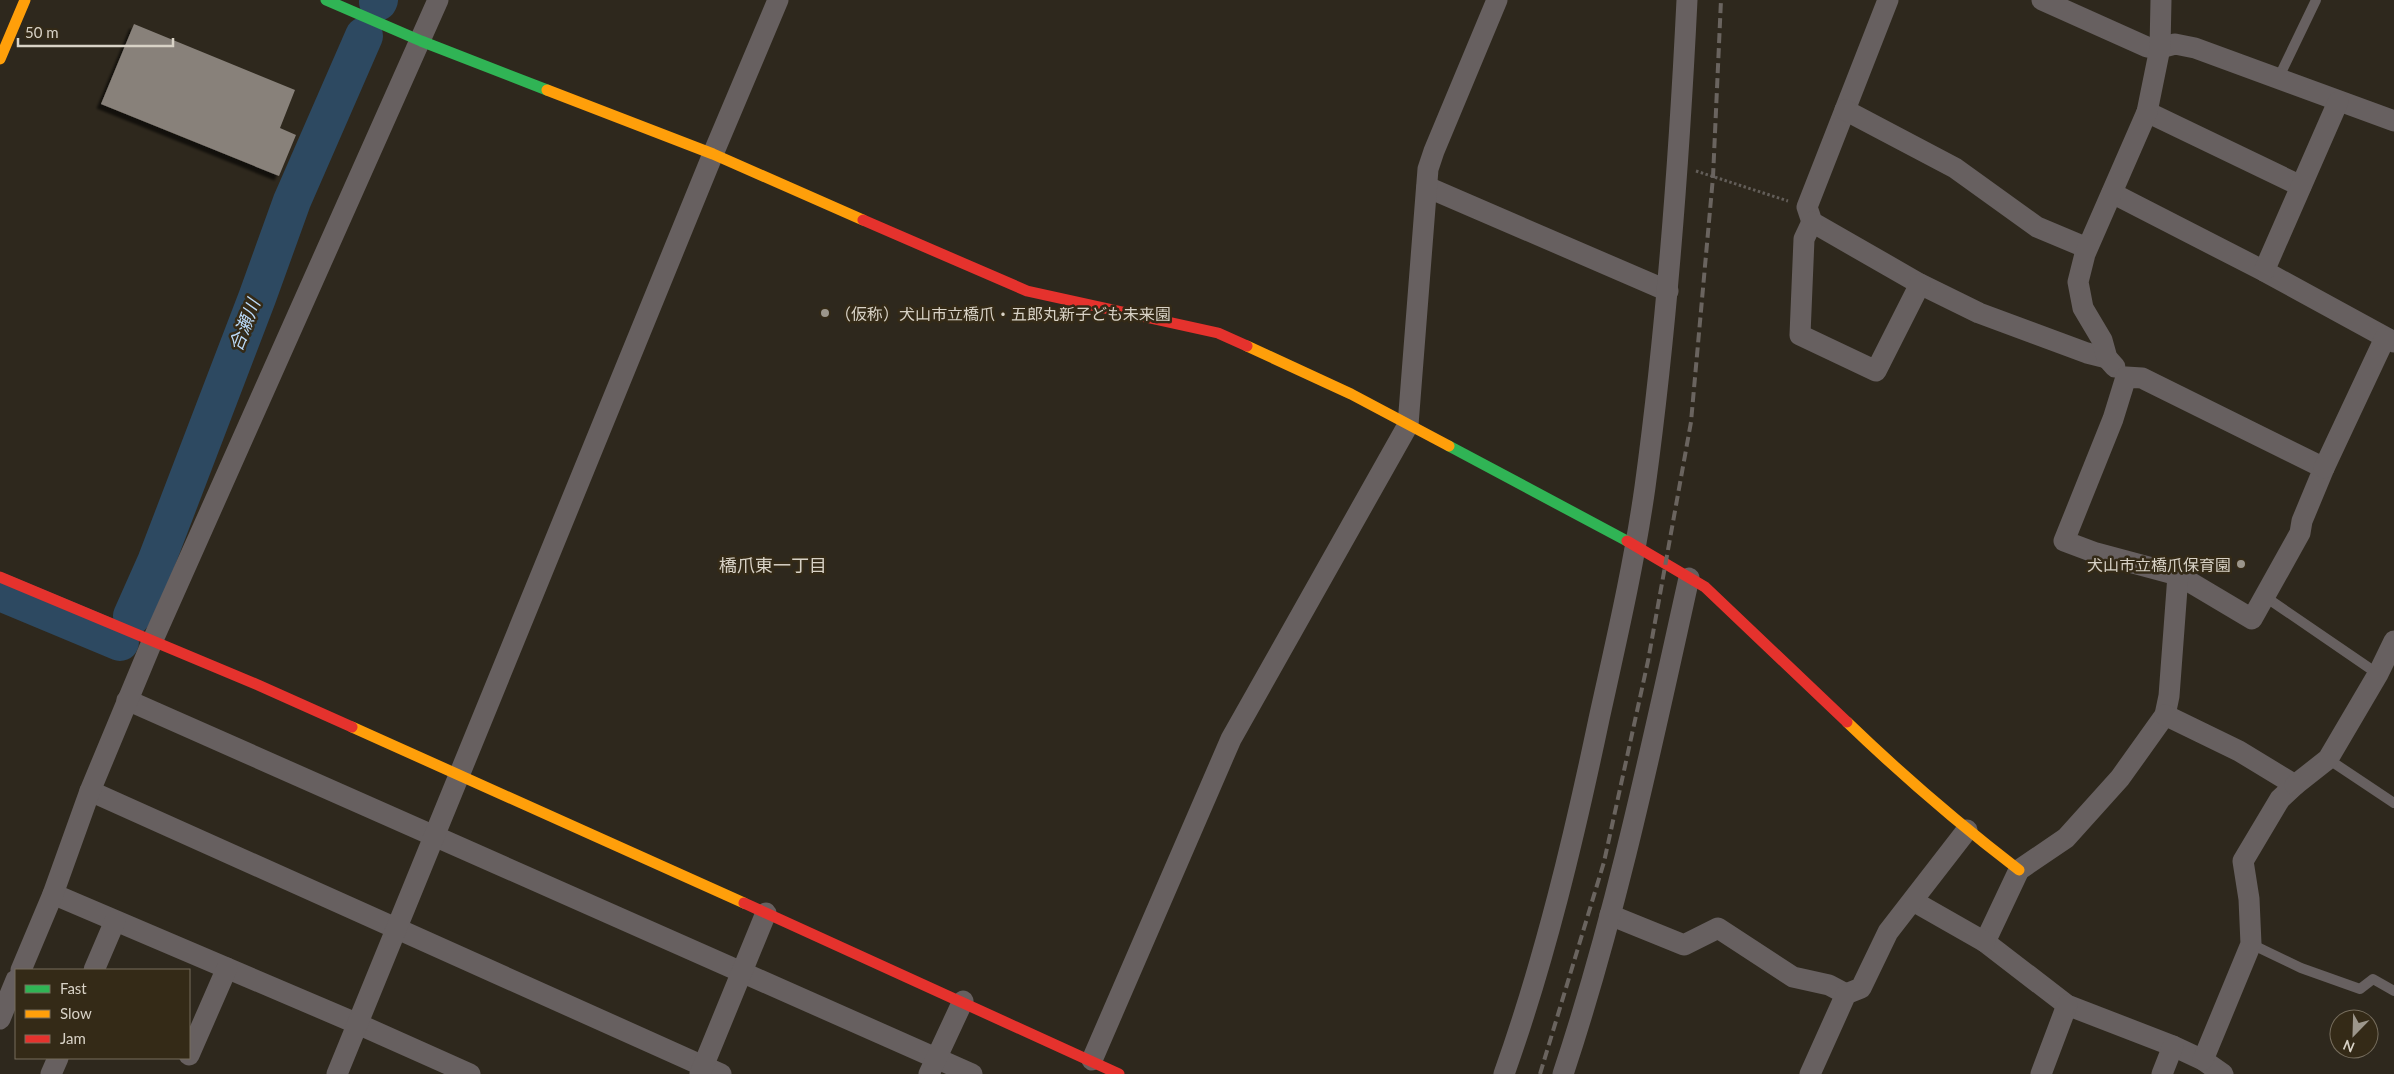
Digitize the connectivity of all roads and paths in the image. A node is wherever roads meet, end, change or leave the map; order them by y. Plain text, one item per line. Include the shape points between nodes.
1 (25, 0) edge
2 (326, 0) edge
3 (438, 0) edge
4 (778, 0) edge
5 (1497, 0) edge
6 (1687, 0) edge
7 (1888, 0) edge
8 (2042, 0) edge
9 (2161, 0) edge
10 (2316, 0) edge
11 (421, 41) junction
12 (2160, 48) junction
13 (0, 59) edge
14 (2278, 80) junction
15 (2338, 102) junction
16 (1845, 110) junction
17 (2147, 112) junction
18 (2394, 121) edge
19 (712, 154) junction
20 (1677, 164) junction
21 (2301, 186) junction
22 (1426, 187) junction
23 (2112, 193) junction
24 (1810, 215) junction
25 (2087, 248) junction
26 (2264, 271) junction
27 (1920, 284) junction
28 (1668, 291) junction
29 (2390, 340) edge
30 (2106, 358) junction
31 (2126, 376) junction
32 (1408, 425) junction
33 (2324, 468) junction
34 (1635, 546) junction
35 (2178, 575) junction
36 (0, 577) edge
37 (1689, 578) junction
38 (2264, 596) junction
39 (2394, 641) edge
40 (152, 642) junction
41 (2378, 674) junction
42 (127, 700) junction
43 (2165, 715) junction
44 (2328, 759) junction
45 (459, 776) junction
46 (2295, 785) junction
47 (90, 791) junction
48 (2394, 803) edge
49 (1967, 830) junction
50 (435, 836) junction
51 (2018, 870) junction
52 (53, 894) junction
53 (1913, 901) junction
54 (766, 913) junction
55 (1610, 915) junction
56 (115, 921) junction
57 (397, 929) junction
58 (1985, 942) junction
59 (2251, 944) junction
60 (226, 968) junction
61 (20, 969) edge
62 (94, 969) edge
63 (742, 972) junction
64 (15, 982) edge
65 (2394, 991) edge
66 (1846, 994) junction
67 (963, 1001) junction
68 (2067, 1005) junction
69 (0, 1019) edge
70 (358, 1024) junction
71 (2173, 1046) junction
72 (190, 1053) edge
73 (58, 1059) edge
74 (1092, 1060) junction
75 (2203, 1060) junction
76 (933, 1066) edge
77 (708, 1071) edge
78 (51, 1074) edge
79 (338, 1074) edge
80 (470, 1074) edge
81 (972, 1074) edge
82 (1119, 1074) edge
83 (1504, 1074) edge
84 (1563, 1074) edge
85 (1810, 1074) edge
86 (2041, 1074) edge
87 (2162, 1074) edge
88 (2223, 1074) edge

1 - 13 street
2 - 11 street
3 - 11 street
4 - 19 street
5 - 22 street via 1434,151
6 - 20 street
7 - 16 street
8 - 12 street via 2147,47
9 - 12 street
10 - 14 lane
11 - 19 street
11 - 40 street
12 - 14 street via 2175,44 2195,48
12 - 17 street
14 - 15 street
15 - 18 street
15 - 21 street
16 - 24 street
16 - 25 street via 1955,168 2037,227
17 - 21 street
17 - 23 street
19 - 32 street via 1027,291 1218,333 1351,394
19 - 45 street
20 - 24 path
20 - 28 street
21 - 26 street
22 - 28 street
22 - 32 street
23 - 25 street
23 - 26 street
24 - 27 street
24 - 27 street via 1804,239 1800,335 1876,371
25 - 30 street via 2078,282 2083,308 2102,340
26 - 29 street
27 - 30 street via 1979,313
28 - 34 street
29 - 33 street
30 - 31 street
31 - 33 street via 2142,378
31 - 35 street via 2113,419 2064,541
32 - 34 street
32 - 74 street via 1231,739
33 - 38 street via 2300,533
34 - 37 street
34 - 83 street via 1582,801 1526,1012
35 - 38 street via 2252,619
35 - 43 street
36 - 40 street
37 - 49 street via 1705,588 1901,774
37 - 55 street
38 - 41 lane
39 - 41 street
40 - 42 street
40 - 45 street via 258,685
41 - 44 street
42 - 47 street
42 - 50 street
43 - 46 street via 2239,751
43 - 51 street via 2120,778 2066,838
44 - 46 street
44 - 48 lane
45 - 50 street
45 - 54 street
46 - 59 street via 2280,799 2244,861 2250,899
47 - 52 street
47 - 57 street
49 - 51 street
49 - 53 street
50 - 57 street
50 - 63 street
51 - 58 street
52 - 56 street
52 - 61 street
53 - 58 street
53 - 66 street via 1888,932 1861,988
54 - 63 street
54 - 67 street
55 - 66 street via 1684,945 1718,928 1792,977 1828,985
55 - 84 street
56 - 60 street
56 - 62 street
57 - 70 street
57 - 77 street
58 - 68 street
59 - 65 lane via 2301,968 2360,988 2373,979
59 - 75 street
60 - 70 street
60 - 72 street
63 - 76 street
63 - 77 street
64 - 69 street
66 - 85 street
67 - 74 street
67 - 76 street
68 - 71 street
68 - 86 street
70 - 79 street
70 - 80 street
71 - 75 street
71 - 87 street
73 - 78 street
74 - 82 street
75 - 88 street
76 - 81 street

